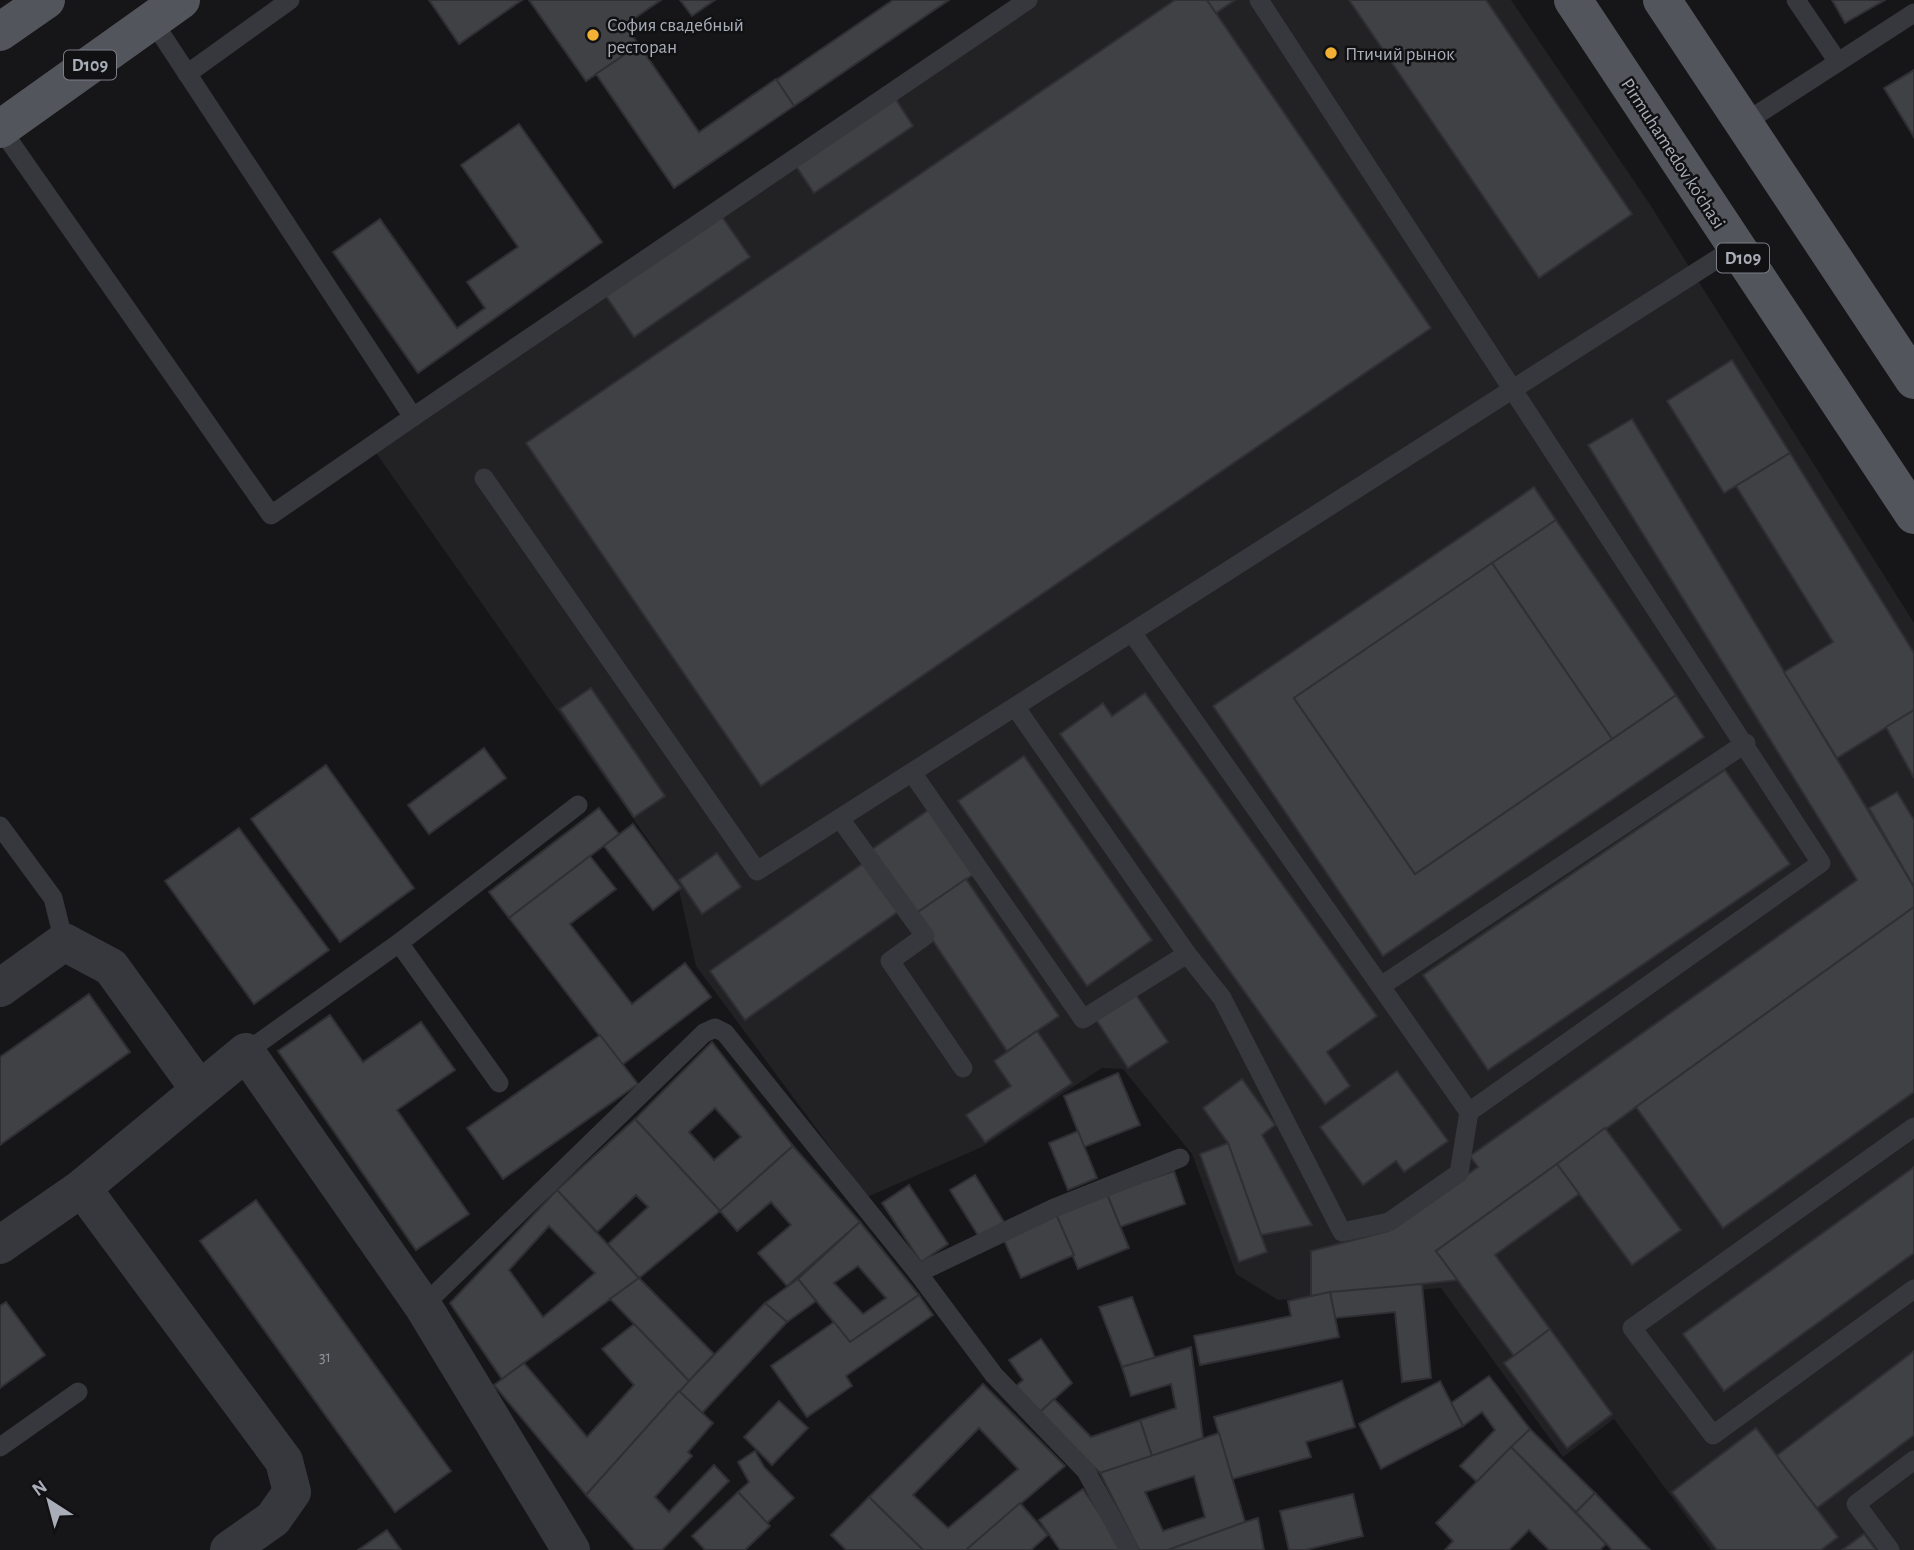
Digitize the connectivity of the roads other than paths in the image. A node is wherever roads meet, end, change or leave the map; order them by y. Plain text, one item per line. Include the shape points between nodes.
1 (46, 0) edge
2 (290, 0) edge
3 (1028, 0) edge
4 (1259, 0) edge
5 (1573, 0) edge
6 (1662, 0) edge
7 (1796, 0) edge
8 (166, 10) edge
9 (1914, 13) edge
10 (0, 32) edge
11 (1838, 62) junction
12 (187, 74) junction
13 (1744, 123) junction
14 (0, 129) edge
15 (1736, 247) junction
16 (1914, 380) edge
17 (1514, 389) junction
18 (413, 417) junction
19 (484, 478) dead end
20 (1914, 515) edge
21 (1133, 634) junction
22 (1016, 708) junction
23 (1746, 744) junction
24 (913, 774) junction
25 (578, 805) dead end
26 (841, 820) junction
27 (0, 826) edge
28 (64, 942) junction
29 (398, 943) junction
30 (1187, 954) junction
31 (1381, 986) junction
32 (0, 988) edge
33 (246, 1052) junction
34 (963, 1068) dead end
35 (499, 1083) dead end
36 (199, 1088) junction
37 (1469, 1112) junction
38 (1914, 1127) edge
39 (1180, 1158) dead end
40 (82, 1188) junction
41 (0, 1245) edge
42 (918, 1273) junction
43 (1914, 1289) edge
44 (423, 1306) junction
45 (78, 1392) dead end
46 (0, 1447) edge
47 (1914, 1460) edge
48 (229, 1550) edge
49 (571, 1550) edge
50 (1129, 1550) edge
51 (1890, 1550) edge

1 - 10 main road
2 - 12 lane
3 - 18 lane
4 - 17 lane
5 - 15 main road, Pirmuhamedov ko'chasi / D109
6 - 13 main road
7 - 11 lane
8 - 12 lane
8 - 14 main road, D109
9 - 11 lane
11 - 13 lane
12 - 18 lane
13 - 16 main road
14 - 18 lane via 271,516
15 - 17 lane
15 - 20 main road, Pirmuhamedov ko'chasi / D109
17 - 21 lane
17 - 23 lane
19 - 26 lane via 757,871
21 - 22 lane
21 - 31 lane
22 - 24 lane
22 - 30 lane
23 - 31 lane
23 - 37 lane via 1821,863
24 - 26 lane
24 - 30 lane via 1083,1019
25 - 29 lane
26 - 34 lane via 925,936 891,961
27 - 28 lane via 53,898
28 - 32 street
28 - 36 street via 111,967
29 - 33 lane
29 - 35 lane
30 - 37 lane via 1222,998 1342,1231 1389,1222 1459,1173
31 - 37 lane
33 - 36 street
33 - 44 street
36 - 40 street
38 - 43 lane via 1632,1328 1713,1435
39 - 42 lane via 1054,1208
40 - 41 street
40 - 48 street via 284,1461 292,1492 273,1519
42 - 44 lane via 725,1033 715,1028 704,1032
42 - 50 lane via 994,1376 1086,1471
44 - 49 street
45 - 46 lane
47 - 51 lane via 1856,1504

